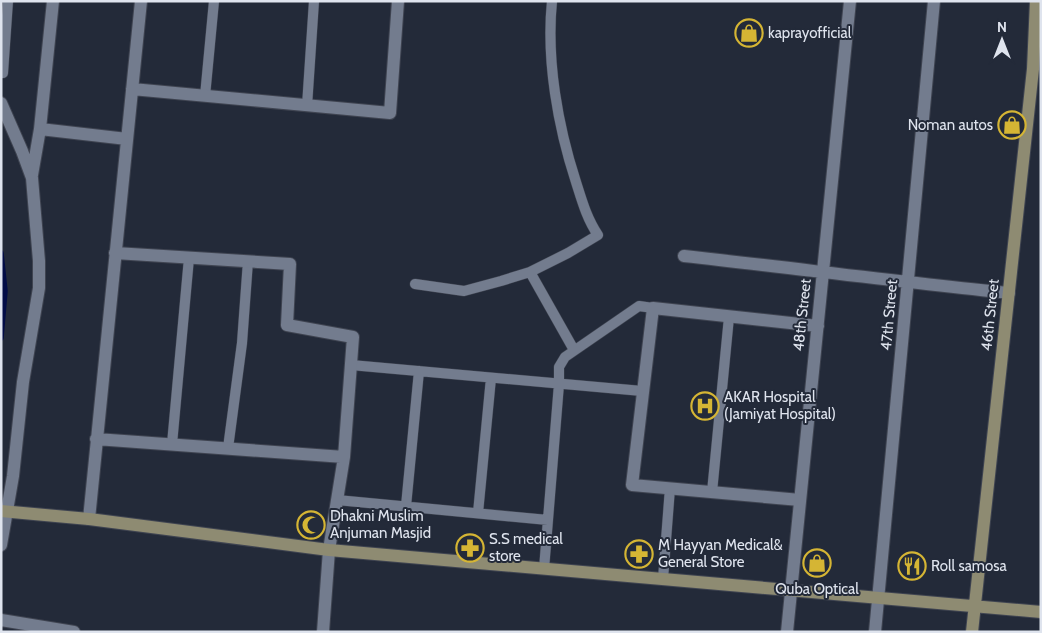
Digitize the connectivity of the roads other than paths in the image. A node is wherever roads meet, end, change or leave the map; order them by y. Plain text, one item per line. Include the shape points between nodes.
1 (8, 1) edge
2 (54, 1) edge
3 (141, 1) edge
4 (214, 1) edge
5 (314, 1) edge
6 (398, 1) edge
7 (552, 1) edge
8 (850, 1) edge
9 (934, 1) edge
10 (1036, 1) edge
11 (3, 73) dead end
12 (132, 89) junction
13 (204, 96) junction
14 (1, 103) edge
15 (307, 106) junction
16 (40, 128) junction
17 (127, 139) junction
18 (32, 178) junction
19 (115, 253) junction
20 (684, 256) dead end
21 (189, 258) junction
22 (248, 261) junction
23 (823, 271) junction
24 (530, 272) junction
25 (908, 283) junction
26 (415, 284) dead end
27 (1009, 293) junction
28 (654, 308) junction
29 (729, 317) junction
30 (818, 326) junction
31 (574, 350) junction
32 (351, 365) junction
33 (419, 371) junction
34 (491, 378) junction
35 (559, 384) junction
36 (642, 391) junction
37 (96, 439) junction
38 (172, 444) junction
39 (228, 448) junction
40 (344, 457) junction
41 (670, 488) junction
42 (712, 492) junction
43 (337, 500) junction
44 (800, 500) junction
45 (406, 506) junction
46 (4, 511) edge
47 (478, 513) junction
48 (89, 519) junction
49 (548, 520) junction
50 (1, 545) edge
51 (329, 550) junction
52 (544, 569) junction
53 (663, 579) junction
54 (791, 590) junction
55 (879, 597) junction
56 (974, 606) junction
57 (1041, 612) edge
58 (1, 620) edge
59 (74, 632) edge
60 (323, 632) edge
61 (787, 632) edge
62 (876, 632) edge
63 (972, 632) edge

1 - 11 lane
2 - 16 street
3 - 12 street
4 - 13 lane
5 - 15 lane
6 - 15 street via 390,113
7 - 24 lane via 550,54 566,149 588,221 598,235
8 - 23 street, 48th Street
9 - 25 street, 47th Street
10 - 27 street, 46th Street via 1033,69
12 - 13 street
12 - 17 street
13 - 15 street
14 - 18 street
16 - 17 street
16 - 18 street
17 - 19 street
18 - 46 street via 39,288 23,382 13,476
19 - 21 street
19 - 37 street
20 - 23 street
21 - 22 street
21 - 38 lane
22 - 32 street via 290,264 287,325 353,337
22 - 39 lane via 242,343
23 - 25 street
23 - 30 street, 48th Street
24 - 26 lane via 464,290
24 - 31 lane
25 - 27 street
25 - 55 street, 47th Street
27 - 56 street, 46th Street
28 - 29 street
28 - 31 lane via 638,306
28 - 36 street
29 - 30 street
29 - 42 lane
30 - 44 street, 48th Street
31 - 35 lane via 559,367
32 - 33 lane
32 - 40 street
33 - 34 lane
33 - 45 lane
34 - 35 lane
34 - 47 lane
35 - 36 lane
35 - 49 lane
36 - 41 street via 632,485
37 - 38 street
37 - 48 street
38 - 39 street
39 - 40 street
40 - 43 street
41 - 42 street
41 - 53 lane
42 - 44 street
43 - 45 lane
43 - 51 street
44 - 54 street, 48th Street
45 - 47 lane
46 - 48 street
46 - 50 street
47 - 49 lane
48 - 51 street
49 - 52 lane
51 - 52 street
51 - 60 street
52 - 53 street
53 - 54 street
54 - 55 street
54 - 61 street, 48th Street
55 - 56 street
55 - 62 street, 47th Street
56 - 57 street
56 - 63 street, 46th Street
58 - 59 street

